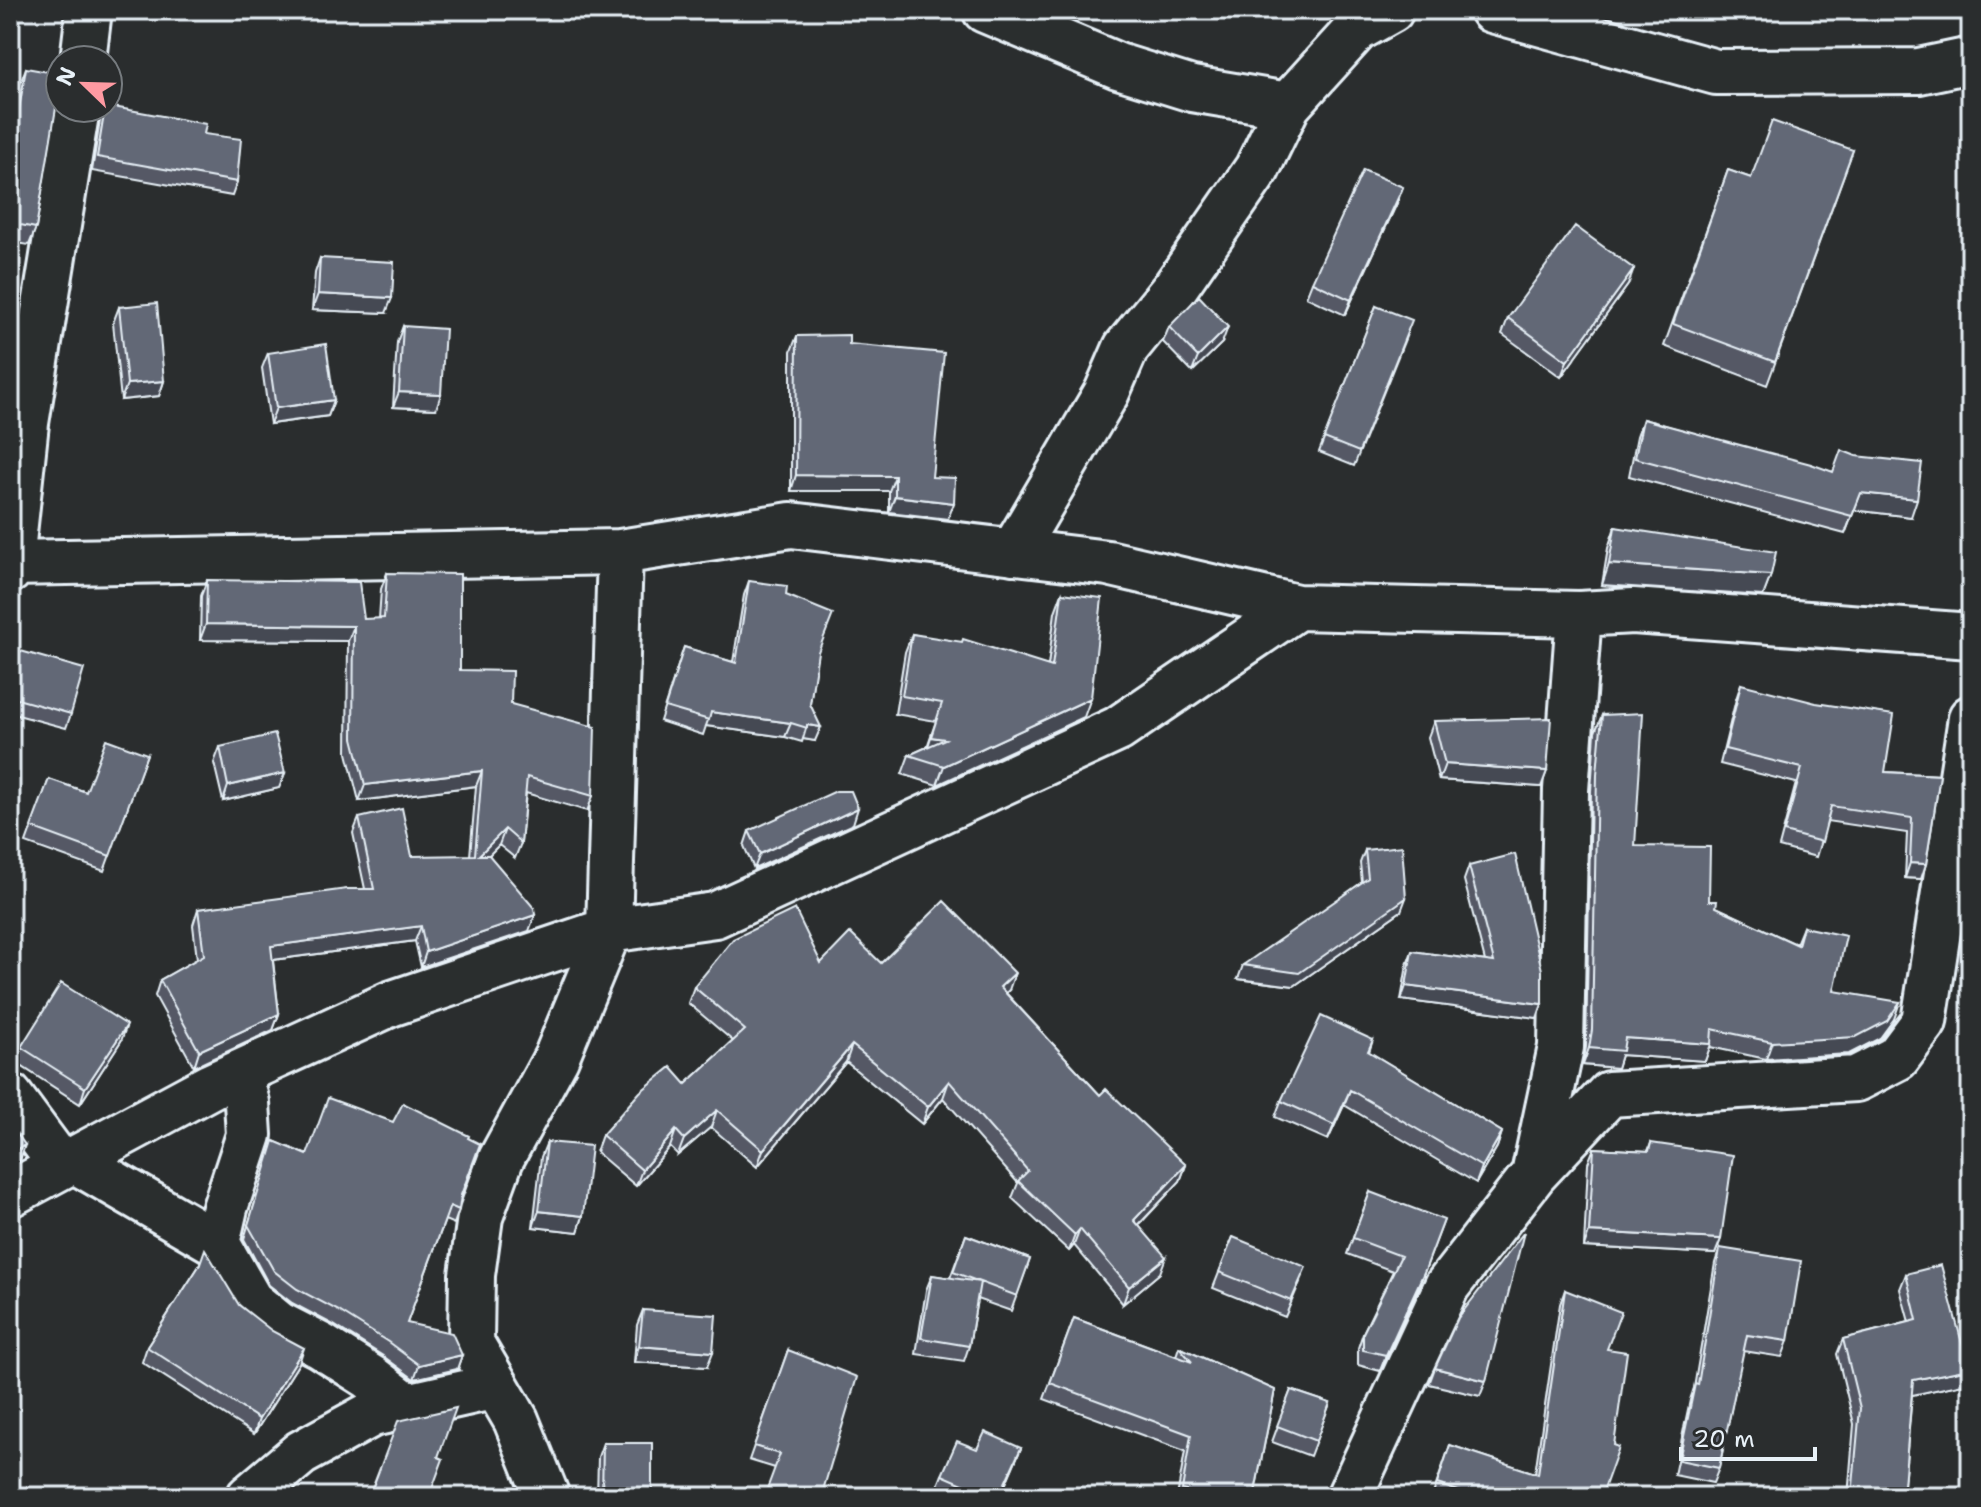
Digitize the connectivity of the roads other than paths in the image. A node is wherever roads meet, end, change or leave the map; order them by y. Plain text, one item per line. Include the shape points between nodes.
1 (89, 10) edge
2 (985, 10) edge
3 (1334, 10) edge
4 (1391, 10) edge
5 (1492, 10) edge
6 (85, 44) edge
7 (1971, 60) edge
8 (1301, 91) junction
9 (74, 124) edge
10 (620, 552) junction
11 (1013, 552) junction
12 (11, 565) edge
13 (1297, 607) junction
14 (1579, 614) junction
15 (1971, 636) edge
16 (1971, 718) edge
17 (609, 930) junction
18 (239, 1073) junction
19 (10, 1096) edge
20 (67, 1162) junction
21 (1534, 1174) junction
22 (10, 1194) edge
23 (217, 1243) junction
24 (496, 1386) junction
25 (409, 1407) junction
26 (249, 1497) edge
27 (547, 1497) edge
28 (1349, 1497) edge

1 - 6 street
2 - 8 street via 1177,85
3 - 8 street
4 - 8 street via 1357,29
5 - 7 street via 1716,72 1919,71
8 - 11 street via 1257,169 1126,348 1107,392
9 - 12 street via 26,423
10 - 11 street via 791,525
10 - 12 street
10 - 17 street
11 - 13 street via 1108,563
13 - 14 street
13 - 17 street via 1104,736 715,915
14 - 15 street via 1633,611
14 - 21 street via 1566,790 1561,1047
16 - 21 street via 1924,1022 1897,1058 1856,1079 1609,1094
17 - 18 street via 390,1004
17 - 24 street via 556,1058 501,1159 480,1217 471,1343
18 - 20 street
18 - 23 street via 249,1135
19 - 20 street
20 - 22 street
20 - 23 street
21 - 28 street via 1447,1286
23 - 25 street via 250,1301
24 - 25 street
24 - 27 street
25 - 26 street via 372,1414 301,1453

